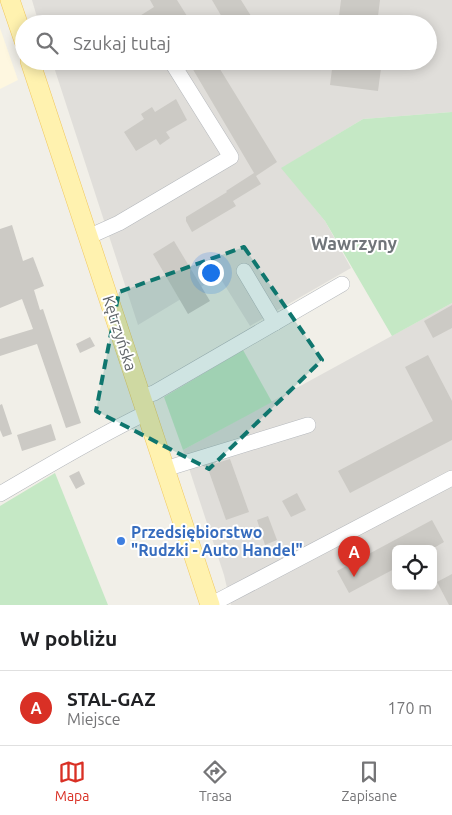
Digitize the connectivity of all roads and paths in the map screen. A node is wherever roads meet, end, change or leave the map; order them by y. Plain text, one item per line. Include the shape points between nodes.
1 (7, 4) edge
2 (15, 21) edge
3 (33, 70) edge
4 (177, 70) edge
5 (88, 237) junction
6 (244, 271) dead end
7 (342, 284) dead end
8 (276, 323) junction
9 (143, 405) junction
10 (308, 425) dead end
11 (165, 469) junction
12 (452, 478) edge
13 (0, 494) edge
14 (210, 605) edge

1 - 2 main road
3 - 5 main road, Kętrzyńska
4 - 5 street via 231,157 119,223
5 - 9 main road, Kętrzyńska
6 - 8 street
7 - 8 street
8 - 9 street via 154,393
9 - 11 main road, Kętrzyńska
9 - 13 street
10 - 11 street
11 - 14 main road, Kętrzyńska
12 - 14 street

